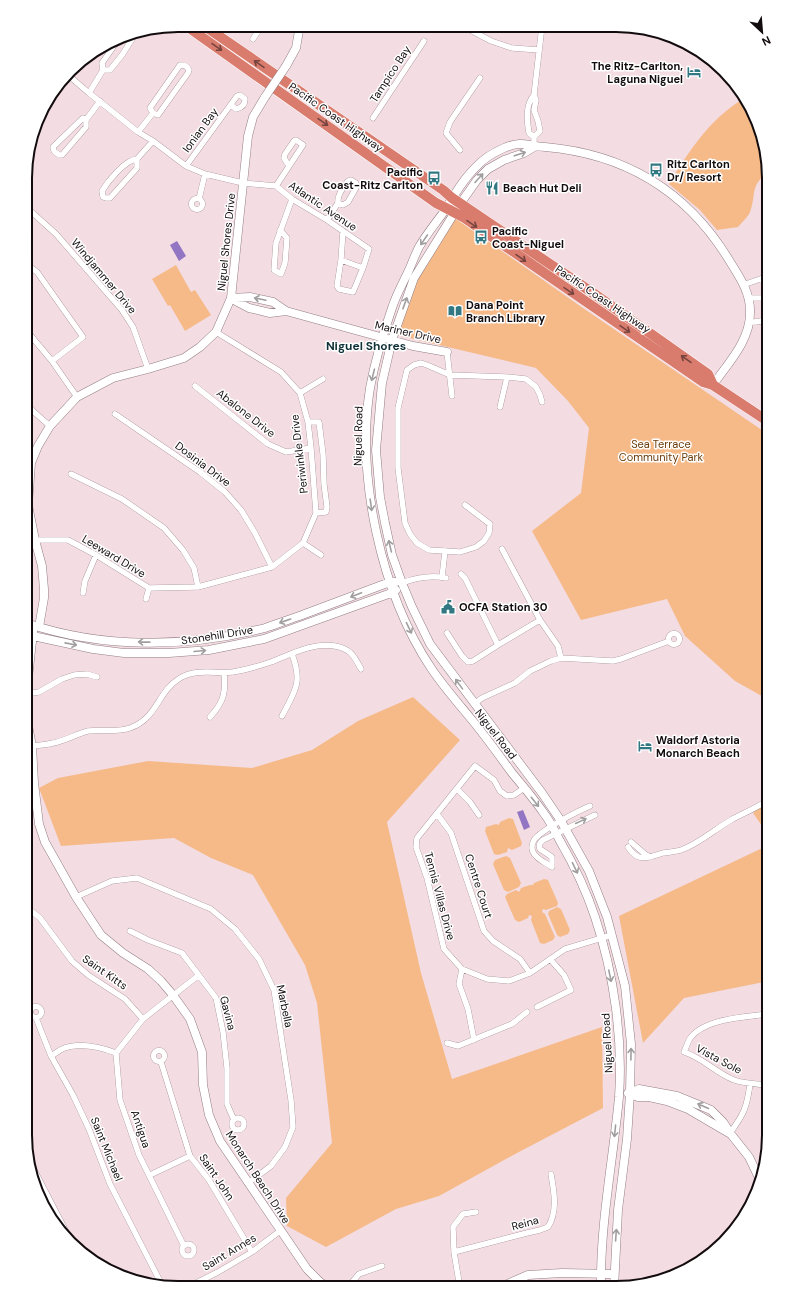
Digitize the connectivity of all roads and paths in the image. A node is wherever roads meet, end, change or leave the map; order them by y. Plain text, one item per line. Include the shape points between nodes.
1 (195, 32) edge
2 (213, 32) edge
3 (258, 32) edge
4 (299, 32) edge
5 (474, 32) edge
6 (541, 32) edge
7 (253, 39) dead end
8 (132, 40) edge
9 (424, 41) dead end
10 (113, 47) edge
11 (539, 50) junction
12 (104, 70) junction
13 (72, 78) edge
14 (480, 78) dead end
15 (89, 93) junction
16 (100, 101) junction
17 (231, 105) dead end
18 (531, 110) junction
19 (153, 113) junction
20 (373, 118) dead end
21 (86, 120) junction
22 (538, 120) junction
23 (527, 123) junction
24 (138, 132) junction
25 (534, 137) junction
26 (153, 141) junction
27 (534, 147) junction
28 (460, 150) dead end
29 (137, 159) junction
30 (186, 166) junction
31 (289, 166) dead end
32 (205, 174) junction
33 (243, 183) junction
34 (276, 186) junction
35 (199, 199) dead end
36 (292, 199) junction
37 (338, 203) dead end
38 (453, 205) junction
39 (32, 212) edge
40 (328, 220) junction
41 (280, 230) junction
42 (343, 231) junction
43 (341, 260) junction
44 (32, 268) edge
45 (364, 268) junction
46 (762, 278) edge
47 (743, 285) junction
48 (231, 298) junction
49 (749, 298) junction
50 (762, 298) edge
51 (762, 321) edge
52 (750, 322) junction
53 (216, 332) junction
54 (32, 337) edge
55 (383, 338) junction
56 (392, 340) junction
57 (447, 352) joint
58 (52, 361) junction
59 (148, 369) junction
60 (450, 375) junction
61 (507, 376) junction
62 (323, 379) dead end
63 (713, 385) junction
64 (195, 386) dead end
65 (300, 392) junction
66 (452, 396) dead end
67 (77, 397) junction
68 (542, 402) dead end
69 (500, 407) dead end
70 (32, 410) edge
71 (115, 414) dead end
72 (762, 417) edge
73 (308, 422) junction
74 (50, 426) junction
75 (311, 448) junction
76 (32, 456) edge
77 (71, 474) dead end
78 (465, 505) dead end
79 (316, 513) junction
80 (32, 525) edge
81 (35, 540) junction
82 (32, 542) edge
83 (303, 543) junction
84 (502, 549) dead end
85 (445, 551) junction
86 (96, 555) junction
87 (321, 555) dead end
88 (272, 567) junction
89 (460, 574) dead end
90 (390, 582) junction
91 (402, 583) junction
92 (198, 587) junction
93 (149, 588) junction
94 (394, 592) junction
95 (83, 593) dead end
96 (146, 599) dead end
97 (540, 620) junction
98 (33, 625) edge
99 (447, 633) dead end
100 (32, 637) edge
101 (669, 641) dead end
102 (498, 645) junction
103 (292, 654) junction
104 (560, 658) junction
105 (361, 669) dead end
106 (224, 673) junction
107 (97, 677) dead end
108 (32, 693) edge
109 (474, 704) junction
110 (282, 716) dead end
111 (210, 717) dead end
112 (32, 746) edge
113 (524, 788) junction
114 (457, 789) junction
115 (32, 792) edge
116 (762, 803) edge
117 (590, 806) dead end
118 (437, 814) junction
119 (479, 815) dead end
120 (595, 815) dead end
121 (564, 825) junction
122 (554, 830) junction
123 (630, 845) dead end
124 (76, 897) junction
125 (32, 912) edge
126 (130, 931) dead end
127 (612, 935) junction
128 (601, 938) junction
129 (550, 959) junction
130 (462, 969) junction
131 (530, 973) junction
132 (199, 975) junction
133 (173, 995) junction
134 (537, 1007) dead end
135 (527, 1012) dead end
136 (762, 1015) edge
137 (36, 1018) dead end
138 (143, 1019) junction
139 (474, 1040) junction
140 (447, 1043) dead end
141 (116, 1053) junction
142 (51, 1056) junction
143 (161, 1062) dead end
144 (750, 1084) junction
145 (762, 1085) edge
146 (619, 1092) junction
147 (630, 1093) junction
148 (690, 1100) junction
149 (688, 1109) junction
150 (234, 1120) dead end
151 (730, 1133) junction
152 (190, 1156) junction
153 (757, 1173) edge
154 (551, 1174) dead end
155 (150, 1175) junction
156 (248, 1183) junction
157 (43, 1190) edge
158 (476, 1212) dead end
159 (57, 1216) edge
160 (280, 1231) junction
161 (184, 1246) dead end
162 (252, 1252) junction
163 (454, 1252) junction
164 (382, 1266) dead end
165 (539, 1274) junction
166 (600, 1274) junction
167 (614, 1274) junction
168 (159, 1280) edge
169 (200, 1281) edge
170 (319, 1281) edge
171 (353, 1281) edge
172 (459, 1281) edge
173 (514, 1281) edge
174 (539, 1281) edge
175 (601, 1281) edge
176 (614, 1281) edge

1 -> 38 highway, Pacific Coast Highway via 436,203
38 -> 2 highway, Pacific Coast Highway via 443,190
3 - 7 street
4 - 33 main road, Niguel Shores Drive, bridge via 296,48 253,117 248,136
5 - 11 street via 512,48
6 - 11 street
8 - 12 street via 110,70
9 - 20 street, Tampico Bay
10 - 12 street via 102,63
11 - 18 street via 534,95 536,100
12 - 15 street
13 - 15 street, Atlantic Avenue
14 - 28 street via 447,128 446,133
15 - 16 street, Atlantic Avenue
16 - 21 street
16 - 24 street, Atlantic Avenue
17 - 30 street, Ionian Bay
18 - 22 street
18 - 23 street via 527,115
19 - 19 street via 150,108 180,65 185,65 188,73 158,115
19 - 24 street
21 - 21 street via 86,127 62,155 56,154 53,147 57,142 83,118
22 - 23 street
22 - 25 street via 540,131
23 - 25 street via 529,133
24 - 26 street, Atlantic Avenue
25 - 27 street
26 - 29 street
26 - 30 street, Atlantic Avenue
27 - 38 main road via 522,143 510,145 484,159 467,177
27 - 47 main road via 578,152 602,159 639,173 666,189 694,213 710,232
29 - 29 street via 137,168 129,178 110,198 103,197 102,191 107,183 128,162
30 - 32 street, Atlantic Avenue
31 - 34 street
32 - 33 street, Atlantic Avenue
32 - 35 street
33 - 34 street, Atlantic Avenue
33 - 48 main road, Niguel Shores Drive
34 - 36 street, Atlantic Avenue
36 - 40 street, Atlantic Avenue
36 - 41 street
37 - 40 street
38 -> 55 main road, Niguel Road via 420,247 394,302
56 -> 38 main road, Niguel Road via 414,278
38 -> 63 highway, Pacific Coast Highway via 595,308 703,382
63 -> 38 highway, Pacific Coast Highway via 708,374 590,291
39 - 59 street, Windjammer Drive via 56,234 122,310 133,327
40 - 42 street, Atlantic Avenue
41 - 41 street via 276,243 274,270 281,274 285,263 287,238
42 - 43 street
42 - 45 street, Atlantic Avenue via 369,249
43 - 45 street
43 - 45 street, Atlantic Avenue via 338,288 353,292
44 - 58 street via 84,337
46 - 47 street
47 - 49 main road
48 - 53 main road, Niguel Shores Drive
48 - 55 main road, Mariner Drive via 250,297 273,302 286,311
49 - 50 street
49 - 52 main road
51 - 52 street
52 - 63 main road via 744,340
53 - 59 main road, Niguel Shores Drive via 184,358
53 - 65 street, Periwinkle Drive via 281,372
54 - 58 street
55 - 56 main road, Mariner Drive
55 -> 90 main road, Niguel Road via 370,387 367,450 374,528
56 - 57 main road, Mariner Drive
91 -> 56 main road, Niguel Road via 385,523 376,450 382,383
57 - 60 street, Mariner Drive
58 - 67 street
59 - 67 main road, Niguel Shores Drive via 113,378
60 - 61 street
60 - 66 street, Mariner Drive
60 - 85 street via 421,363 414,365 407,370 398,408 398,468 405,523 417,543 429,550
61 - 68 street via 526,379 536,387
61 - 69 street
62 - 65 street
63 - 72 highway, Pacific Coast Highway
64 - 75 street, Abalone Drive via 268,444 286,452
65 - 73 street, Periwinkle Drive
67 - 74 main road, Niguel Shores Drive
70 - 74 street
71 - 88 street, Dosinia Drive via 225,492 255,533
73 - 75 street, Periwinkle Drive
73 - 79 street via 319,422 323,454 327,507 326,512
74 - 76 main road, Niguel Shores Drive
75 - 79 street, Periwinkle Drive
77 - 92 street via 122,499 164,528 194,568
78 - 85 street via 490,524 489,533 476,547 460,552
79 - 83 street, Periwinkle Drive
80 - 81 main road, Niguel Shores Drive
81 - 82 street, Leeward Drive
81 - 86 street, Leeward Drive via 68,540
81 - 98 main road, Niguel Shores Drive via 42,566 44,589
83 - 87 street
83 - 88 street, Leeward Drive
84 - 97 street
85 - 91 street, Stonehill Drive via 444,577 427,576
86 - 93 street, Leeward Drive
86 - 95 street
88 - 92 street, Leeward Drive
89 - 102 street
90 - 91 main road, Stonehill Drive
90 - 94 main road, Niguel Road
90 -> 98 main road, Stonehill Drive via 266,627 225,637 174,643 116,642 71,635
91 - 94 main road, Stonehill Drive
109 -> 91 main road, Niguel Road via 430,644
92 - 93 street, Leeward Drive
93 - 96 street
100 -> 94 main road, Stonehill Drive via 124,653 209,650 264,638
94 -> 113 main road, Niguel Road via 404,619 431,668
97 - 102 street
97 - 104 street via 558,646
99 - 102 street via 468,662 476,660
101 - 104 street via 613,661
103 - 105 street via 316,646 335,646 352,653
103 - 106 street via 253,668
103 - 110 street via 297,667 298,681
104 - 109 street via 538,667 515,683
106 - 111 street via 226,688 223,699
106 - 112 street via 195,672 182,677 171,684 149,716 129,729 89,731 54,743
107 - 108 street via 87,674 74,675
109 - 121 main road, Niguel Road via 542,792
113 - 114 street, Tennis Villas Drive via 514,795 507,796 500,791 494,780 475,766
113 -> 122 main road, Niguel Road
114 - 118 street, Tennis Villas Drive
114 - 119 street
115 - 124 main road, Monarch Beach Drive via 43,836
116 - 123 street via 680,850 651,856
117 - 121 street
118 - 130 street, Tennis Villas Drive via 417,838 416,847 427,878 444,949
118 - 131 street, Centre Court via 451,833 484,931 493,941 520,959
121 -> 120 street
121 - 122 street
121 - 127 main road, Niguel Road via 589,871
122 - 122 street via 538,836 534,840 532,850 552,867 552,857 542,852 539,846
122 -> 128 main road, Niguel Road via 576,870
124 - 133 main road, Monarch Beach Drive via 102,935 148,969
124 - 156 street, Marbella via 112,881 137,878 212,909 236,929 259,959 274,990 293,1127 285,1147 271,1166
125 - 138 street, Saint Kitts via 40,918 72,961 88,975 125,998
126 - 132 street, Gavina via 182,953
127 - 128 street, Tennis Villas Drive
147 -> 127 main road, Niguel Road via 629,1016 625,986
128 - 129 street, Tennis Villas Drive via 566,949
128 -> 146 main road, Niguel Road via 616,1004
129 - 131 street, Tennis Villas Drive
129 - 134 street via 564,975 572,990
130 - 131 street, Tennis Villas Drive via 487,980 509,981
130 - 139 street via 459,984 468,1009
132 - 133 street
132 - 150 street, Gavina via 216,998 223,1032 227,1104
133 - 138 street
133 - 156 main road, Monarch Beach Drive via 190,1019 202,1052 203,1085 209,1115 220,1141
135 - 139 street via 512,1024
136 - 144 street, Vista Sole via 709,1025 690,1039 684,1052 734,1080
137 - 142 street, Saint Michael
138 - 141 street
139 - 140 street via 458,1046
141 - 142 street via 103,1048 78,1045
141 - 155 street, Antigua via 120,1100 139,1154
142 - 168 street, Saint Michael via 73,1095 110,1184
143 - 152 street, Saint John
144 - 145 street, Vista Sole
144 - 151 street via 748,1103
146 - 147 main road
146 -> 166 main road, Niguel Road
147 - 148 main road via 639,1089 648,1090
147 - 149 main road via 638,1097 667,1101
167 -> 147 main road, Niguel Road
148 - 149 main road
151 -> 148 main road via 711,1110
149 - 151 main road
151 - 153 main road via 749,1157
152 - 155 street
152 - 162 street, Saint John via 209,1180
154 - 163 street, Reina via 554,1215 548,1227
155 - 161 street, Antigua
156 - 160 main road, Monarch Beach Drive
157 - 159 street
158 - 163 street via 463,1214 453,1227
160 - 162 street, Saint Annes
160 - 170 main road, Monarch Beach Drive via 307,1269
162 - 169 street, Saint Annes
163 - 172 street
164 - 171 street via 358,1274
165 - 166 main road
165 - 173 main road via 528,1275
165 - 174 main road
166 - 167 main road
166 - 175 main road, Niguel Road
167 - 176 main road, Niguel Road

